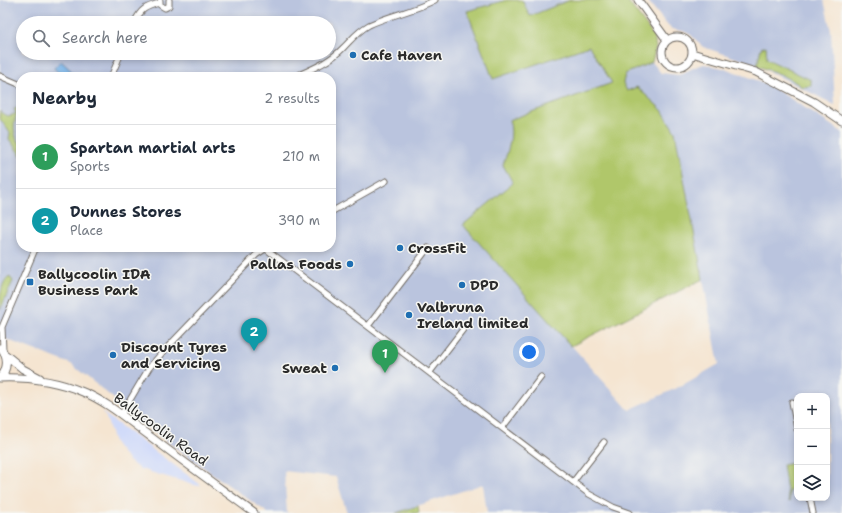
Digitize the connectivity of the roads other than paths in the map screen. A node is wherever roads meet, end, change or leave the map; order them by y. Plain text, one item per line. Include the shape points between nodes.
1 (169, 0) edge
2 (435, 0) edge
3 (638, 0) edge
4 (160, 2) edge
5 (138, 16) edge
6 (667, 40) junction
7 (692, 53) junction
8 (336, 54) edge
9 (118, 60) edge
10 (328, 60) edge
11 (113, 72) edge
12 (306, 72) edge
13 (0, 76) edge
14 (16, 83) edge
15 (842, 121) edge
16 (386, 181) dead end
17 (336, 209) edge
18 (428, 248) dead end
19 (34, 252) edge
20 (261, 252) edge
21 (273, 252) edge
22 (468, 322) dead end
23 (368, 326) junction
24 (1, 328) edge
25 (3, 351) edge
26 (430, 372) junction
27 (541, 377) dead end
28 (0, 378) edge
29 (45, 381) junction
30 (792, 402) dead end
31 (794, 413) edge
32 (120, 415) junction
33 (502, 428) junction
34 (604, 442) dead end
35 (573, 482) junction
36 (811, 501) edge
37 (254, 513) edge
38 (630, 513) edge
39 (813, 513) edge

1 - 4 street via 169,6 165,8
2 - 8 street via 369,25 357,32
3 - 6 street
4 - 5 street via 141,10
6 - 7 street via 676,36 681,37 689,44
6 - 7 street via 662,47 662,56 671,66 686,64
7 - 15 street via 756,72 814,102
9 - 11 street
10 - 12 street
13 - 14 street
16 - 17 street
18 - 23 street
19 - 24 street
20 - 32 street via 161,354
21 - 23 street
22 - 26 street
23 - 26 street
24 - 25 street
25 - 28 street via 7,364
25 - 29 street, Ballycoolin Road via 23,369
26 - 33 street
27 - 33 street
28 - 29 street, Ballycoolin Road
29 - 32 street, Ballycoolin Road via 85,392
30 - 31 street
32 - 37 street, Ballycoolin Road
33 - 35 street
34 - 35 street
35 - 38 street via 600,501
36 - 39 street

